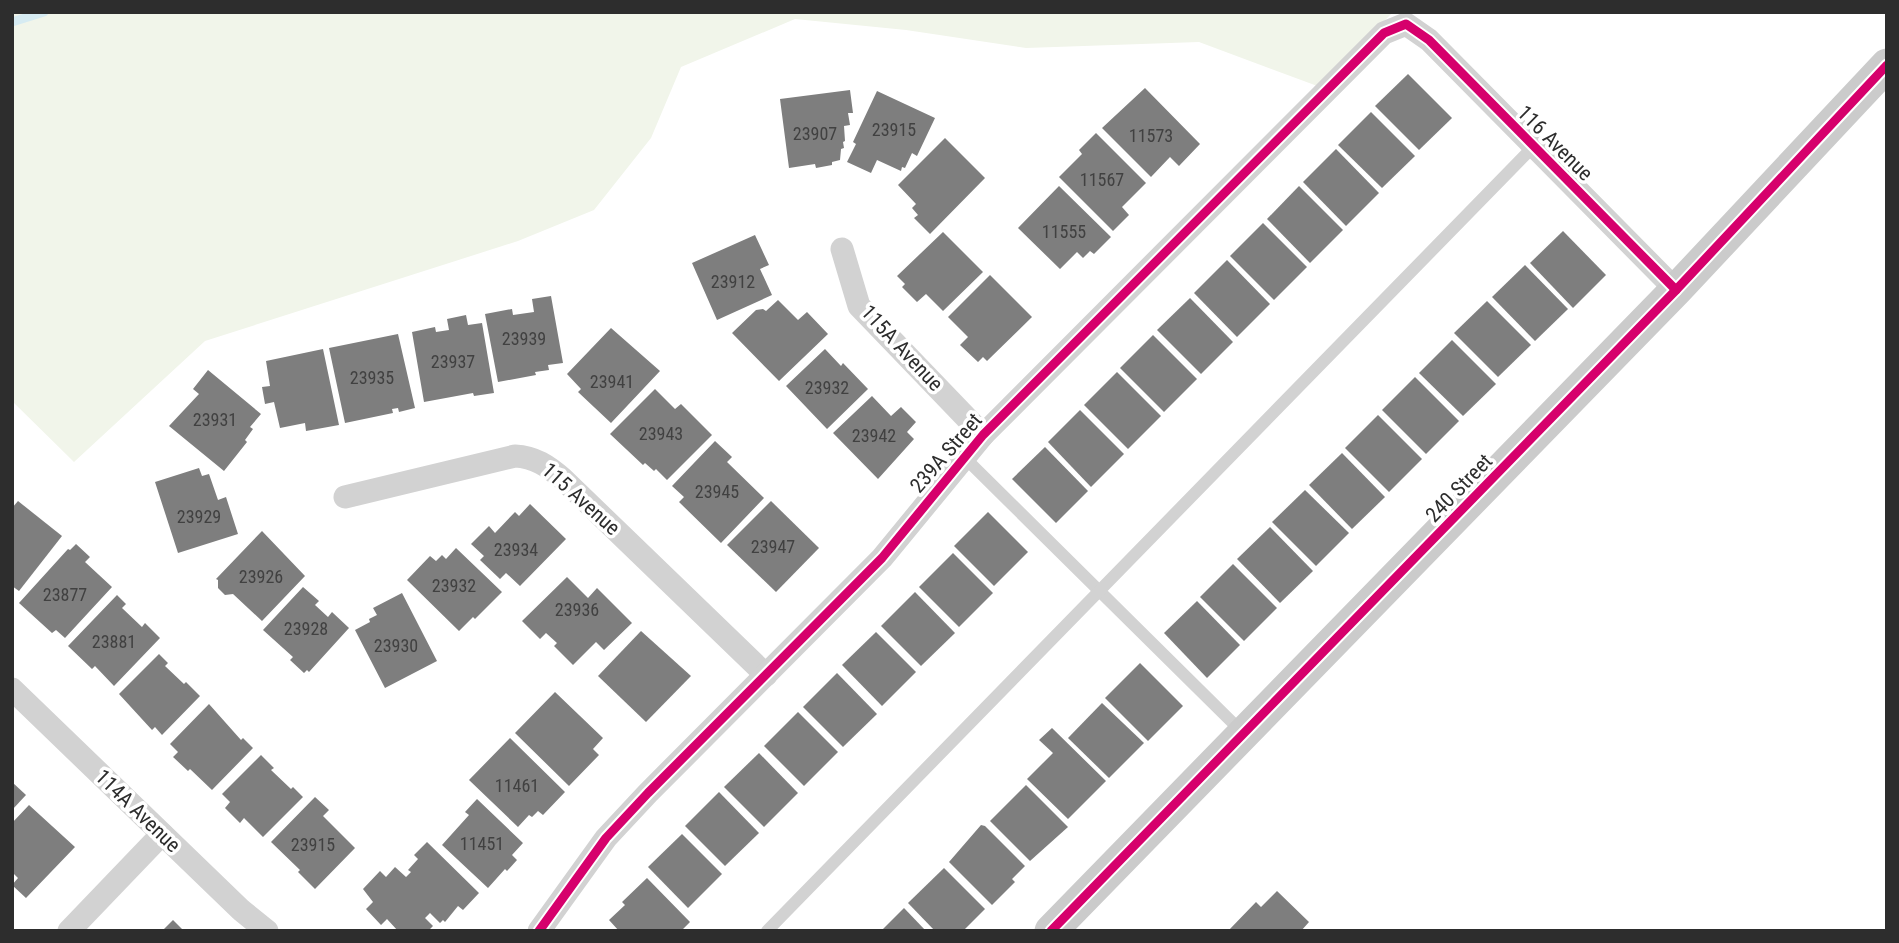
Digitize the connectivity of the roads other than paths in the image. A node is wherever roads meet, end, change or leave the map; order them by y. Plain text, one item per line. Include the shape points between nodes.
1 (1408, 18) edge
2 (1887, 65) edge
3 (1534, 146) junction
4 (842, 249) dead end
5 (1676, 290) junction
6 (984, 435) junction
7 (964, 457) junction
8 (345, 496) dead end
9 (1100, 589) junction
10 (766, 675) junction
11 (12, 689) edge
12 (1244, 733) junction
13 (162, 834) junction
14 (69, 931) edge
15 (267, 931) edge
16 (539, 931) edge
17 (767, 931) edge
18 (1052, 931) edge

1 - 3 street, 116 Avenue
1 - 6 street, 239A Street via 1384,33
2 - 5 main road, 240 Street
3 - 5 street, 116 Avenue
3 - 9 lane
4 - 6 street, 115A Avenue via 859,306
5 - 12 main road, 240 Street
6 - 7 street, 239A Street
7 - 9 lane
7 - 10 street, 239A Street via 882,558
8 - 10 street, 115 Avenue via 514,456 537,461 563,479
9 - 12 lane
9 - 17 lane
10 - 16 street, 239A Street via 606,838
11 - 13 street, 114A Avenue
12 - 18 main road, 240 Street
13 - 14 street
13 - 15 street, 114A Avenue

